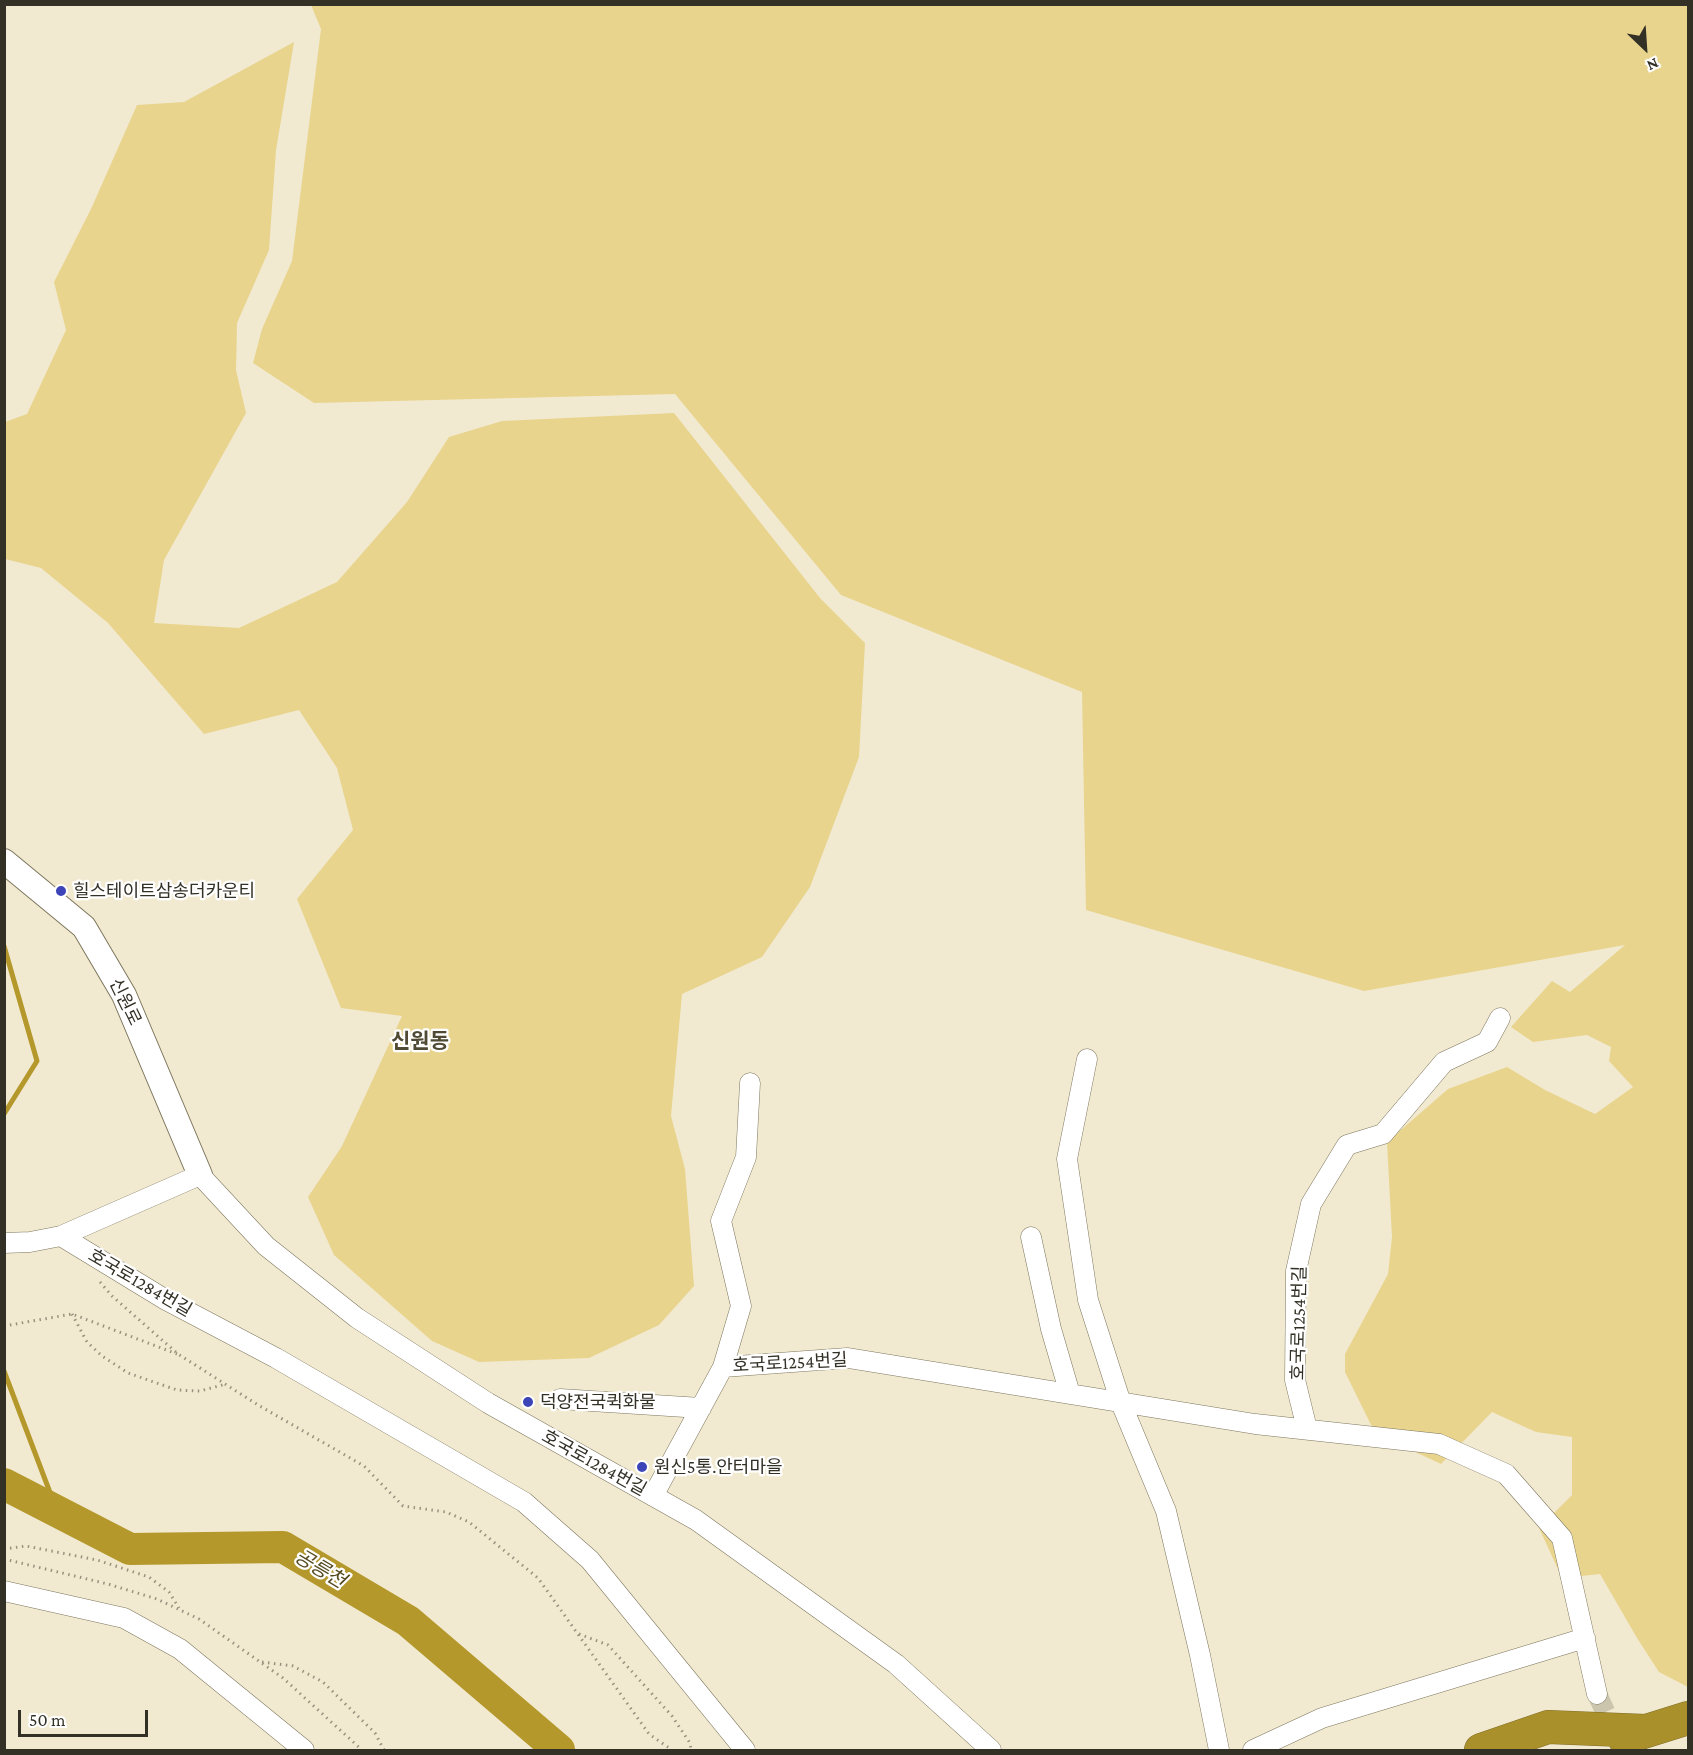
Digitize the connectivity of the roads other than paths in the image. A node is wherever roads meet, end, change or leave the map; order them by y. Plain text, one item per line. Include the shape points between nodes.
1 (4, 861) edge
2 (1500, 1018) dead end
3 (1087, 1059) dead end
4 (750, 1083) dead end
5 (200, 1175) junction
6 (61, 1236) junction
7 (1031, 1237) dead end
8 (4, 1244) edge
9 (723, 1367) junction
10 (1070, 1394) junction
11 (560, 1399) dead end
12 (1121, 1403) junction
13 (701, 1407) junction
14 (1307, 1430) junction
15 (653, 1496) junction
16 (4, 1591) edge
17 (1585, 1638) junction
18 (1598, 1694) tunnel mouth
19 (1689, 1718) edge
20 (1646, 1731) junction
21 (304, 1750) edge
22 (745, 1750) edge
23 (991, 1750) edge
24 (1219, 1750) edge
25 (1253, 1750) edge
26 (1481, 1750) edge
27 (1589, 1750) edge

1 - 5 street, 신원로 via 84,927 124,995
2 - 14 street, 호국로1254번길 via 1487,1042 1444,1062 1383,1134 1347,1145 1311,1204 1296,1271 1295,1380
3 - 12 street via 1067,1159 1088,1300
4 - 9 street, 호국로1254번길 via 746,1157 721,1221 741,1306
5 - 6 street
5 - 15 street, 호국로1284번길 via 267,1246 357,1318 488,1403
6 - 8 street
6 - 22 street, 호국로1284번길 via 166,1300 276,1358 524,1502 590,1560
7 - 10 street
9 - 10 street, 호국로1254번길 via 848,1358
9 - 13 street, 호국로1254번길
10 - 12 street, 호국로1254번길
11 - 13 street
12 - 14 street, 호국로1254번길
12 - 24 street via 1166,1511
13 - 15 street, 호국로1254번길
14 - 17 street, 호국로1254번길 via 1439,1444 1506,1474 1562,1538
15 - 23 street, 호국로1284번길 via 696,1520 896,1664
16 - 21 street via 124,1618 180,1649
17 - 18 street, 호국로1254번길
17 - 25 street via 1322,1718
19 - 20 highway
20 - 26 highway via 1548,1727
20 - 27 highway

